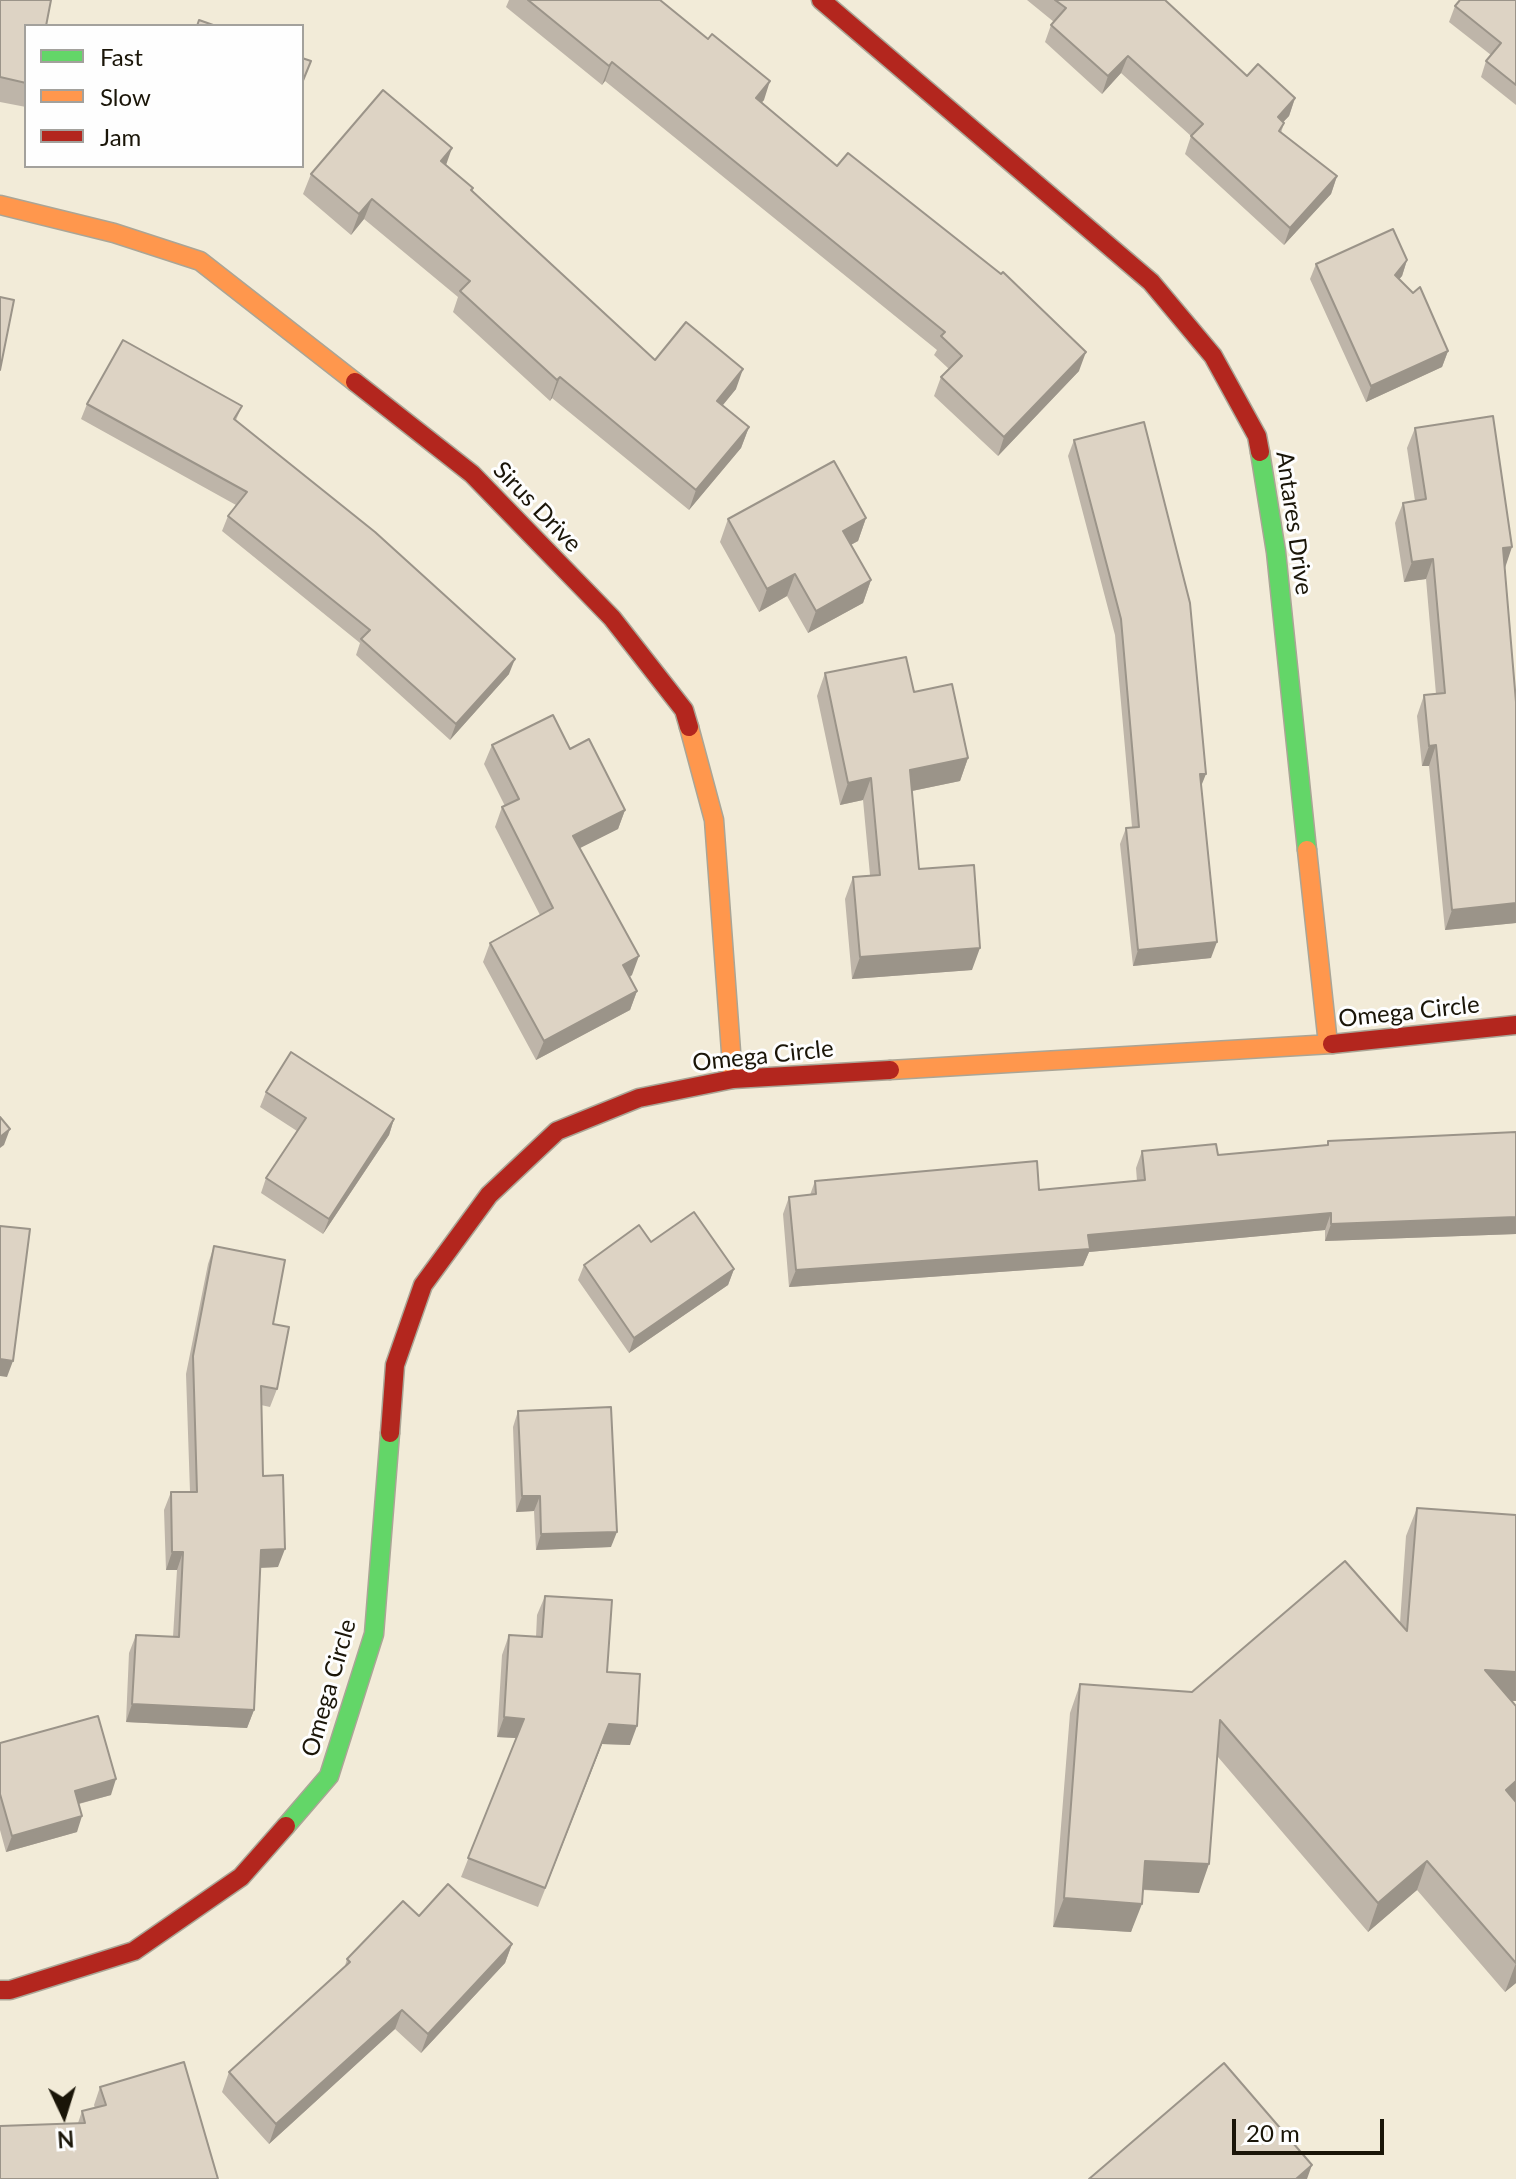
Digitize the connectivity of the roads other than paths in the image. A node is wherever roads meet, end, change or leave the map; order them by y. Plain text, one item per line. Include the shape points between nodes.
1 (821, 0) edge
2 (0, 205) edge
3 (1516, 1025) edge
4 (1328, 1044) junction
5 (733, 1079) junction
6 (0, 1990) edge

1 - 4 street, Antares Drive via 1151,282 1213,356 1257,436 1276,552
2 - 5 street, Sirus Drive via 200,261 472,474 612,618 684,710 714,820
3 - 4 street, Omega Circle
4 - 5 street, Omega Circle
5 - 6 street, Omega Circle via 639,1098 557,1131 489,1195 423,1285 395,1365 374,1634 329,1776 241,1877 134,1951

